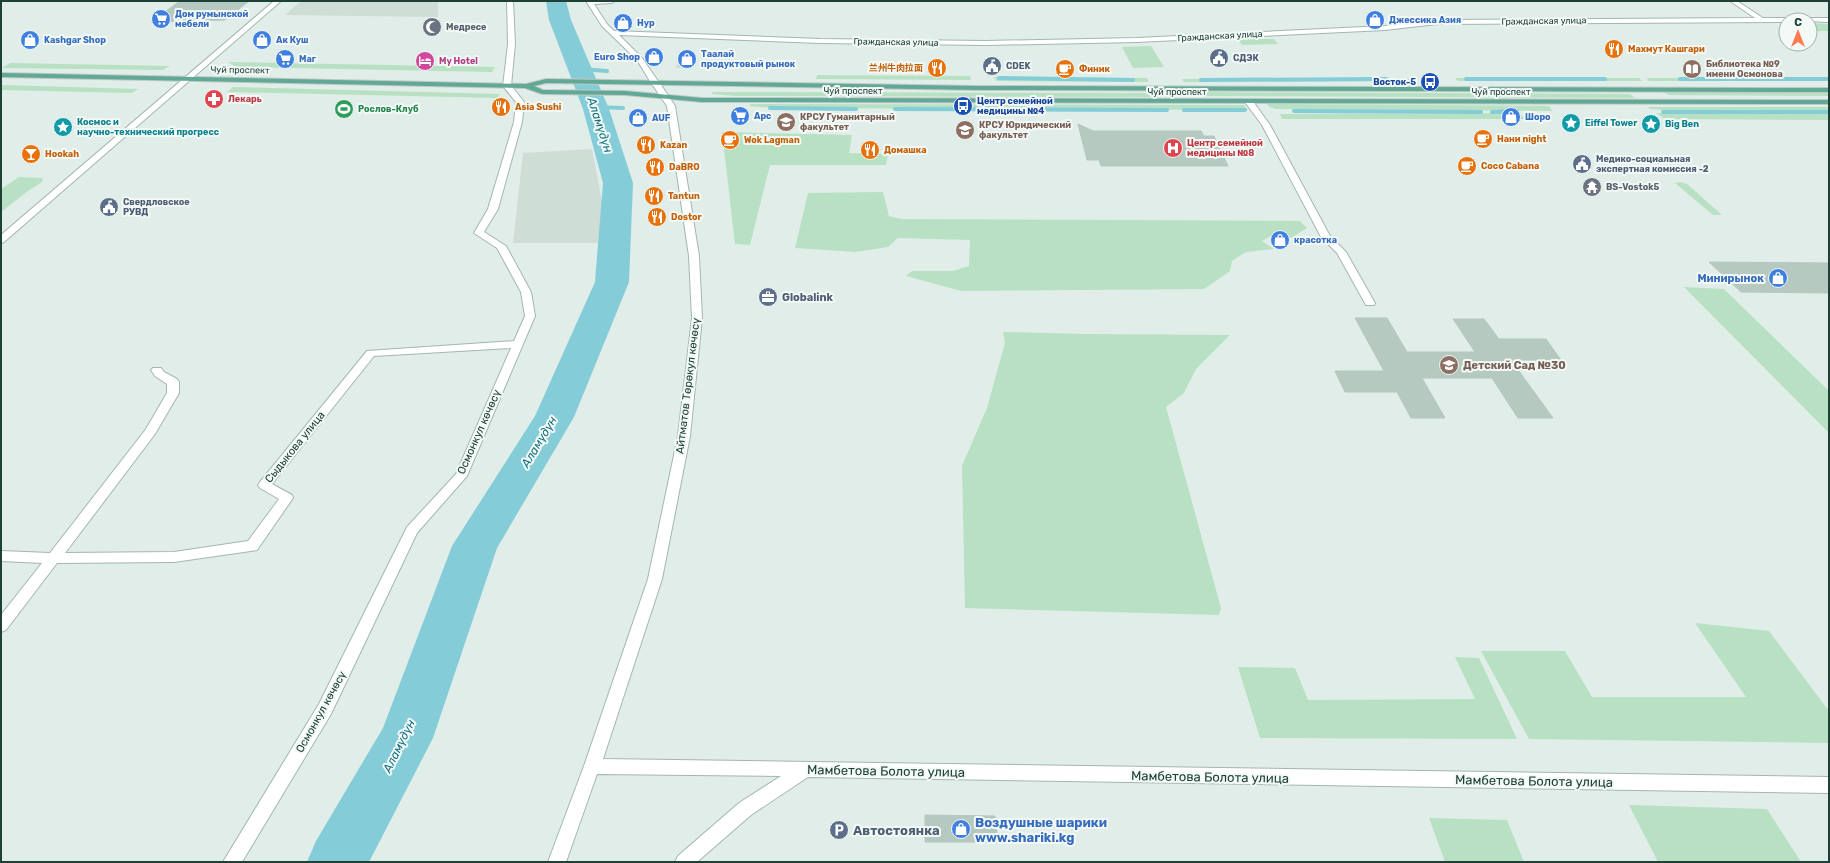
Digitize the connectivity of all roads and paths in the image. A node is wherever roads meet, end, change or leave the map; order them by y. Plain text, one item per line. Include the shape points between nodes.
1 (278, 1) edge
2 (510, 1) edge
3 (612, 1) edge
4 (1732, 1) edge
5 (589, 2) edge
6 (1760, 19) junction
7 (1829, 20) edge
8 (611, 33) junction
9 (1, 74) edge
10 (188, 79) junction
11 (656, 84) junction
12 (507, 86) junction
13 (526, 86) junction
14 (1641, 89) junction
15 (1829, 90) edge
16 (662, 96) junction
17 (1248, 102) junction
18 (1659, 102) junction
19 (1829, 102) edge
20 (1, 240) edge
21 (1370, 303) dead end
22 (518, 344) junction
23 (157, 370) dead end
24 (1, 556) edge
25 (53, 558) junction
26 (1, 626) edge
27 (592, 766) junction
28 (806, 770) junction
29 (1829, 785) edge
30 (232, 862) edge
31 (557, 862) edge
32 (684, 862) edge

1 - 10 street
2 - 12 street via 511,68
3 - 5 street
4 - 6 street
5 - 8 street, Айтматов Төрөкул көчөсү
6 - 7 street, Гражданская улица
6 - 8 street, Гражданская улица via 1438,22 1385,28 1150,39 986,43
8 - 11 street, Айтматов Төрөкул көчөсү via 640,59
9 - 10 main road, Чуй проспект
10 - 12 main road, Чуй проспект
10 - 20 street
11 - 13 main road, Чуй проспект via 546,81
11 - 14 main road, Чуй проспект via 978,88
11 - 16 street, Айтматов Төрөкул көчөсү
12 - 13 main road, Чуй проспект
12 - 22 street, Осмонкул көчөсү via 520,102 518,122 493,209 479,234 501,246 526,292 530,316
13 - 16 main road, Чуй проспект via 542,92
14 - 15 main road, Чуй проспект
14 - 18 main road
16 - 17 main road, Чуй проспект via 710,100
16 - 27 street, Айтматов Төрөкул көчөсү via 670,106 694,256 696,326 684,436 655,579
17 - 18 main road, Чуй проспект
17 - 21 street via 1266,125 1326,237 1341,252
18 - 19 main road, Чуй проспект
22 - 25 street, Сыдыкова улица via 371,353 264,485 287,498 252,546 174,557
22 - 30 street, Осмонкул көчөсү via 461,476 412,530 325,709
23 - 25 street via 159,374 174,382 173,393 151,431
24 - 25 street, Сыдыкова улица
25 - 26 street
27 - 28 street, Мамбетова Болота улица
27 - 31 street, Айтматов Төрөкул көчөсү
28 - 29 street, Мамбетова Болота улица
28 - 32 street via 745,809

